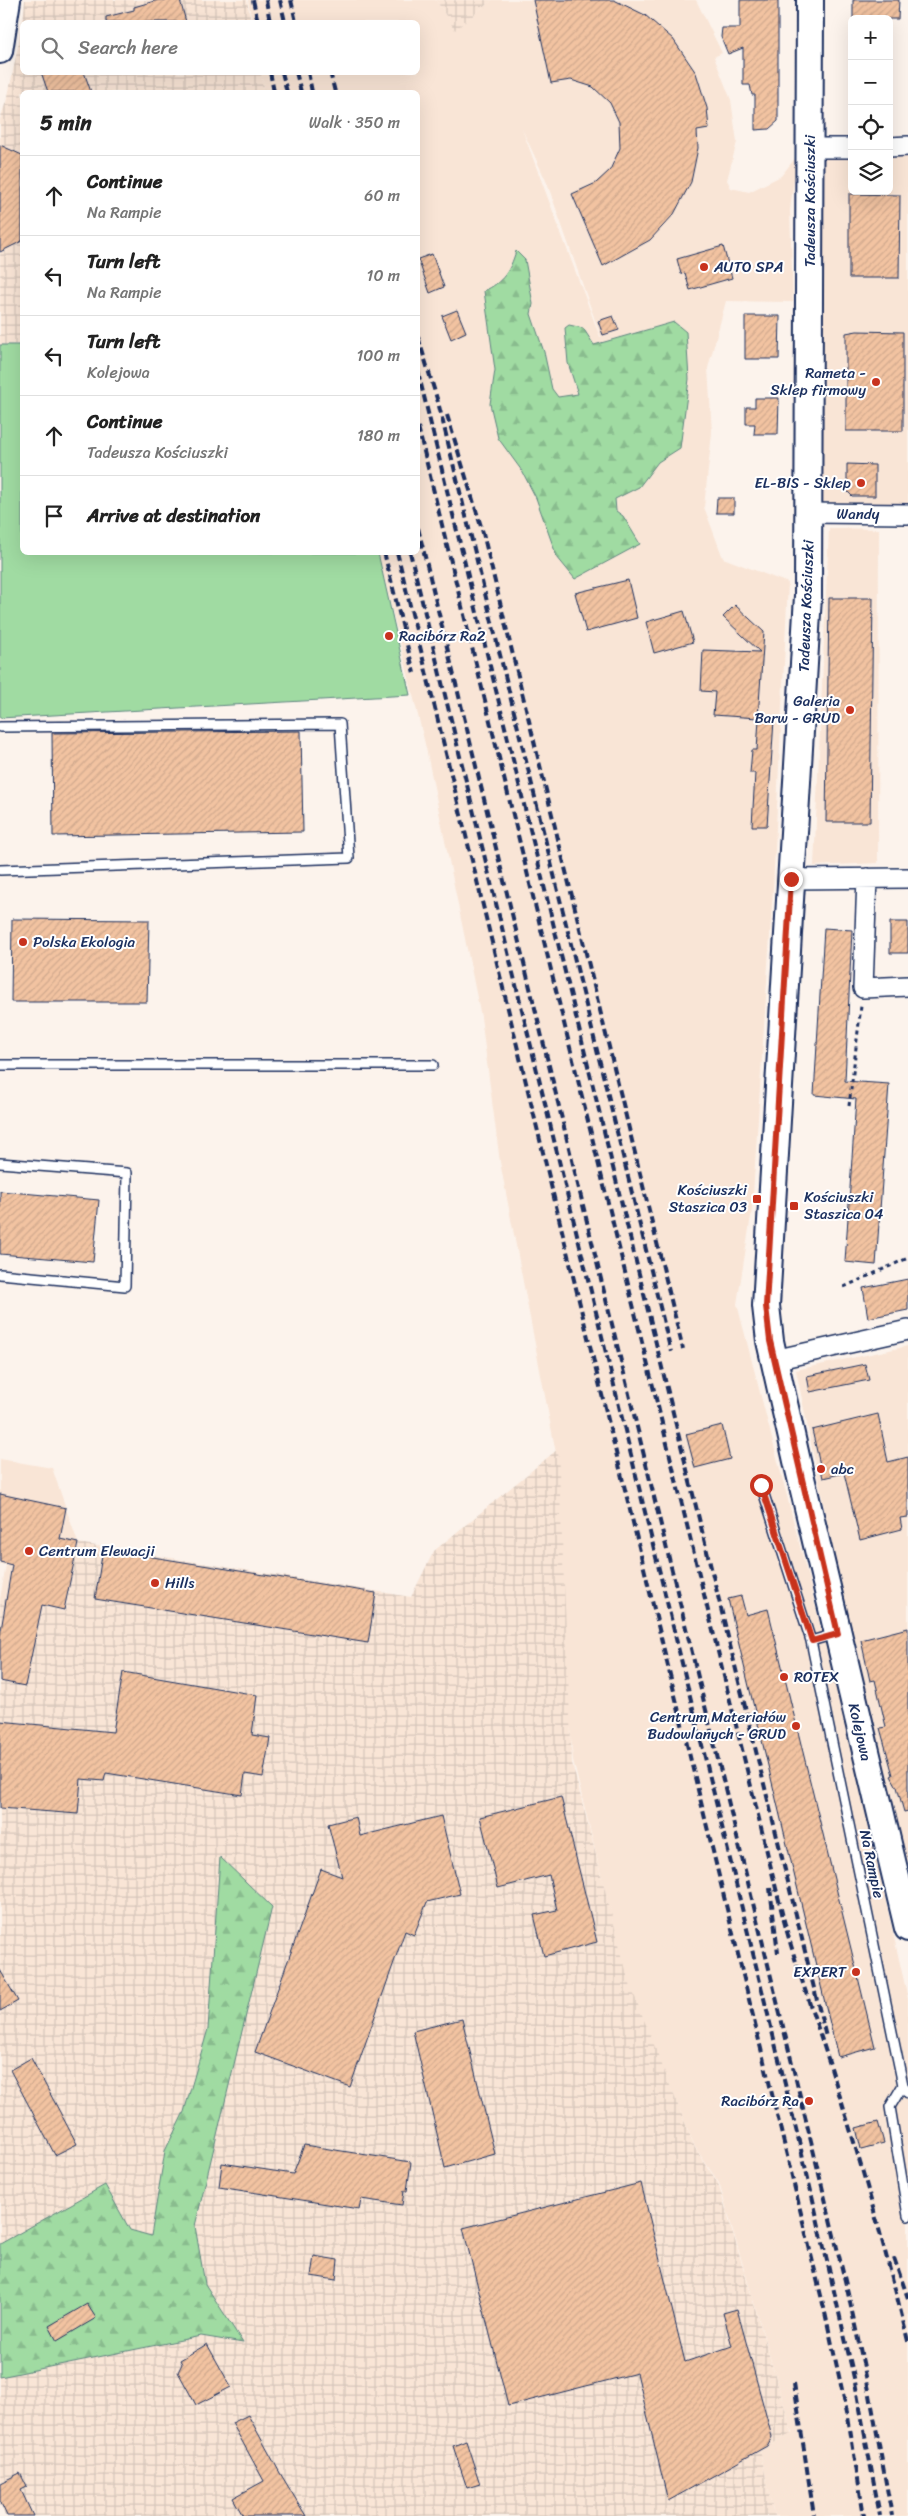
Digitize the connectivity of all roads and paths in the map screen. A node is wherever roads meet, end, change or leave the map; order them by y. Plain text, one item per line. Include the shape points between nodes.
1 (8, 0) edge
2 (810, 0) edge
3 (0, 51) edge
4 (908, 146) edge
5 (893, 147) edge
6 (810, 148) junction
7 (848, 148) edge
8 (808, 513) junction
9 (908, 514) edge
10 (0, 726) edge
11 (0, 870) edge
12 (867, 878) junction
13 (908, 878) edge
14 (791, 879) junction
15 (908, 986) edge
16 (863, 988) junction
17 (0, 1065) edge
18 (433, 1065) dead end
19 (849, 1106) dead end
20 (0, 1163) edge
21 (908, 1258) edge
22 (0, 1274) edge
23 (844, 1286) dead end
24 (908, 1330) edge
25 (774, 1360) junction
26 (761, 1485) dead end
27 (838, 1634) junction
28 (812, 1641) junction
29 (907, 1918) edge
30 (906, 2089) edge
31 (908, 2216) edge

1 - 3 street
2 - 6 main road, Tadeusza Kościuszki
4 - 5 street
6 - 7 street
6 - 8 main road, Tadeusza Kościuszki
8 - 9 street, Wandy
8 - 14 main road, Tadeusza Kościuszki via 808,596
10 - 11 lane via 340,724 349,858
12 - 13 street
12 - 14 street
12 - 16 street
14 - 25 main road, Tadeusza Kościuszki via 766,1306
15 - 16 street
16 - 19 path
17 - 18 lane
20 - 22 lane via 127,1173 125,1286
21 - 23 path
24 - 25 street
25 - 27 main road, Kolejowa
26 - 28 lane, Na Rampie
27 - 28 lane
27 - 29 main road, Kolejowa
28 - 30 lane, Na Rampie
30 - 31 lane via 890,2107

